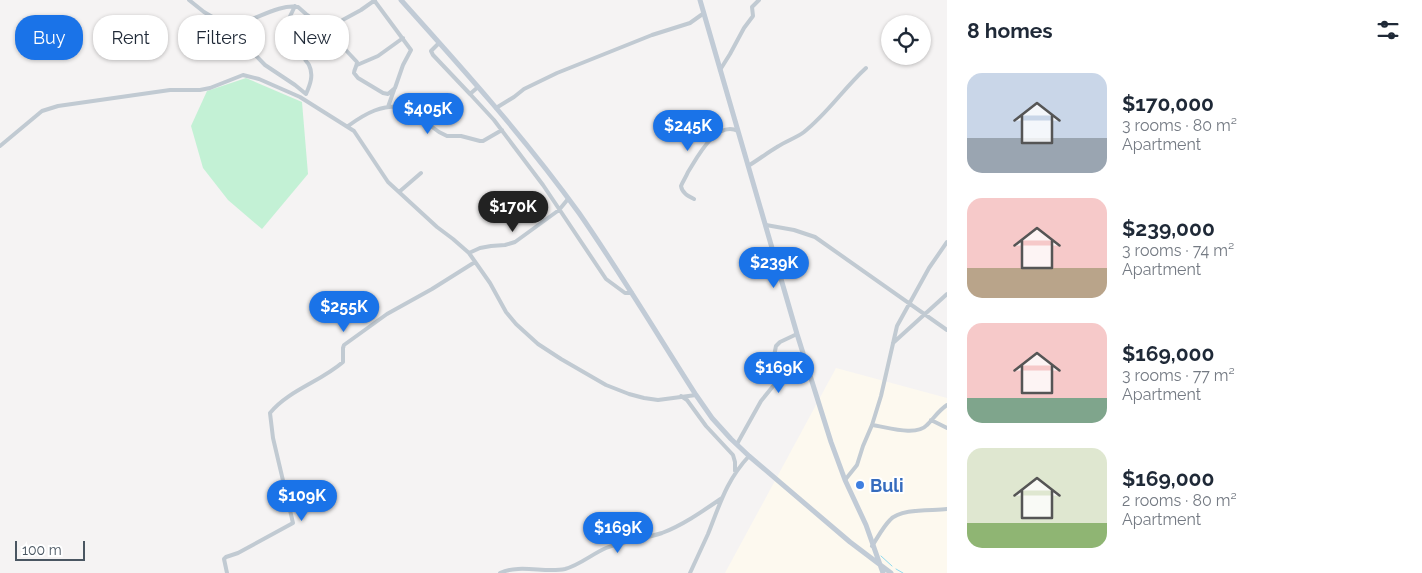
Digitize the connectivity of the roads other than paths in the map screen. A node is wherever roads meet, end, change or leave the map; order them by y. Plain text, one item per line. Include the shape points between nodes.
1 (189, 0) edge
2 (295, 0) edge
3 (374, 0) edge
4 (401, 0) edge
5 (700, 0) edge
6 (759, 0) edge
7 (297, 6) junction
8 (704, 13) junction
9 (210, 15) edge
10 (262, 15) edge
11 (292, 15) edge
12 (307, 15) edge
13 (349, 17) edge
14 (403, 38) junction
15 (439, 43) junction
16 (349, 53) edge
17 (260, 60) edge
18 (305, 60) edge
19 (357, 65) junction
20 (866, 68) dead end
21 (720, 70) junction
22 (478, 87) junction
23 (394, 88) junction
24 (470, 94) junction
25 (305, 97) junction
26 (388, 107) junction
27 (496, 108) junction
28 (348, 126) junction
29 (502, 130) junction
30 (738, 131) junction
31 (0, 146) edge
32 (748, 167) junction
33 (421, 173) dead end
34 (399, 192) junction
35 (568, 199) junction
36 (694, 199) dead end
37 (559, 210) junction
38 (766, 225) junction
39 (947, 242) edge
40 (469, 254) junction
41 (475, 262) junction
42 (632, 293) junction
43 (947, 294) edge
44 (909, 303) junction
45 (926, 315) junction
46 (947, 330) edge
47 (797, 334) junction
48 (892, 345) junction
49 (696, 395) junction
50 (681, 396) junction
51 (947, 405) edge
52 (931, 420) junction
53 (872, 424) junction
54 (947, 428) edge
55 (737, 444) junction
56 (748, 456) junction
57 (734, 473) junction
58 (845, 480) junction
59 (722, 498) junction
60 (947, 508) edge
61 (872, 546) junction
62 (880, 566) junction
63 (227, 573) edge
64 (500, 573) edge
65 (690, 573) edge
66 (883, 573) edge
67 (891, 573) edge

1 - 9 street
2 - 7 street
3 - 13 street
3 - 14 street
4 - 15 main road
5 - 8 main road
6 - 21 street via 752,7 753,16
7 - 10 street
7 - 11 street
7 - 12 street
8 - 21 main road
8 - 27 street via 690,23 557,73 524,89
14 - 19 street via 378,56
14 - 23 street via 411,50
15 - 22 main road
15 - 24 street via 431,52
16 - 19 street
17 - 25 street via 295,84
18 - 25 street via 312,78
19 - 23 street via 354,73 358,78 383,93 388,94
20 - 32 street via 805,131
21 - 30 main road
22 - 24 street
22 - 27 main road
23 - 26 street
24 - 29 street
25 - 28 street
25 - 31 street via 259,79 242,76 200,90 170,90 58,106 45,110
26 - 28 street via 367,113
26 - 29 street via 405,107 447,136 461,136 480,142
27 - 35 main road
28 - 34 street via 388,182
29 - 37 street
30 - 32 main road
30 - 36 street via 730,128 719,132 697,155 681,186 685,194
32 - 38 main road
33 - 34 street
34 - 40 street
35 - 37 street
35 - 42 main road
37 - 40 street via 516,242 486,247
37 - 42 street via 606,279 625,293
38 - 44 street via 814,237
38 - 47 main road
39 - 44 street
40 - 41 street
41 - 50 street via 506,312 524,332 551,353 628,394 658,400
41 - 63 street via 387,314 344,345 343,362 278,403 270,413 293,523 226,557
42 - 49 main road
43 - 45 street
44 - 45 street
44 - 48 street
45 - 46 street
45 - 48 street
47 - 55 street via 776,346 774,385 761,401
47 - 58 main road
48 - 53 street
49 - 50 street
49 - 55 main road
50 - 57 street via 733,455
51 - 52 street
52 - 53 street via 924,428 909,431
52 - 54 street
53 - 58 street via 856,465
55 - 56 main road
56 - 57 street
56 - 62 main road
57 - 59 street
58 - 61 main road
59 - 64 street via 671,529 620,543 563,570
59 - 65 street
60 - 61 street via 895,516
61 - 62 main road
62 - 66 main road
62 - 67 main road

